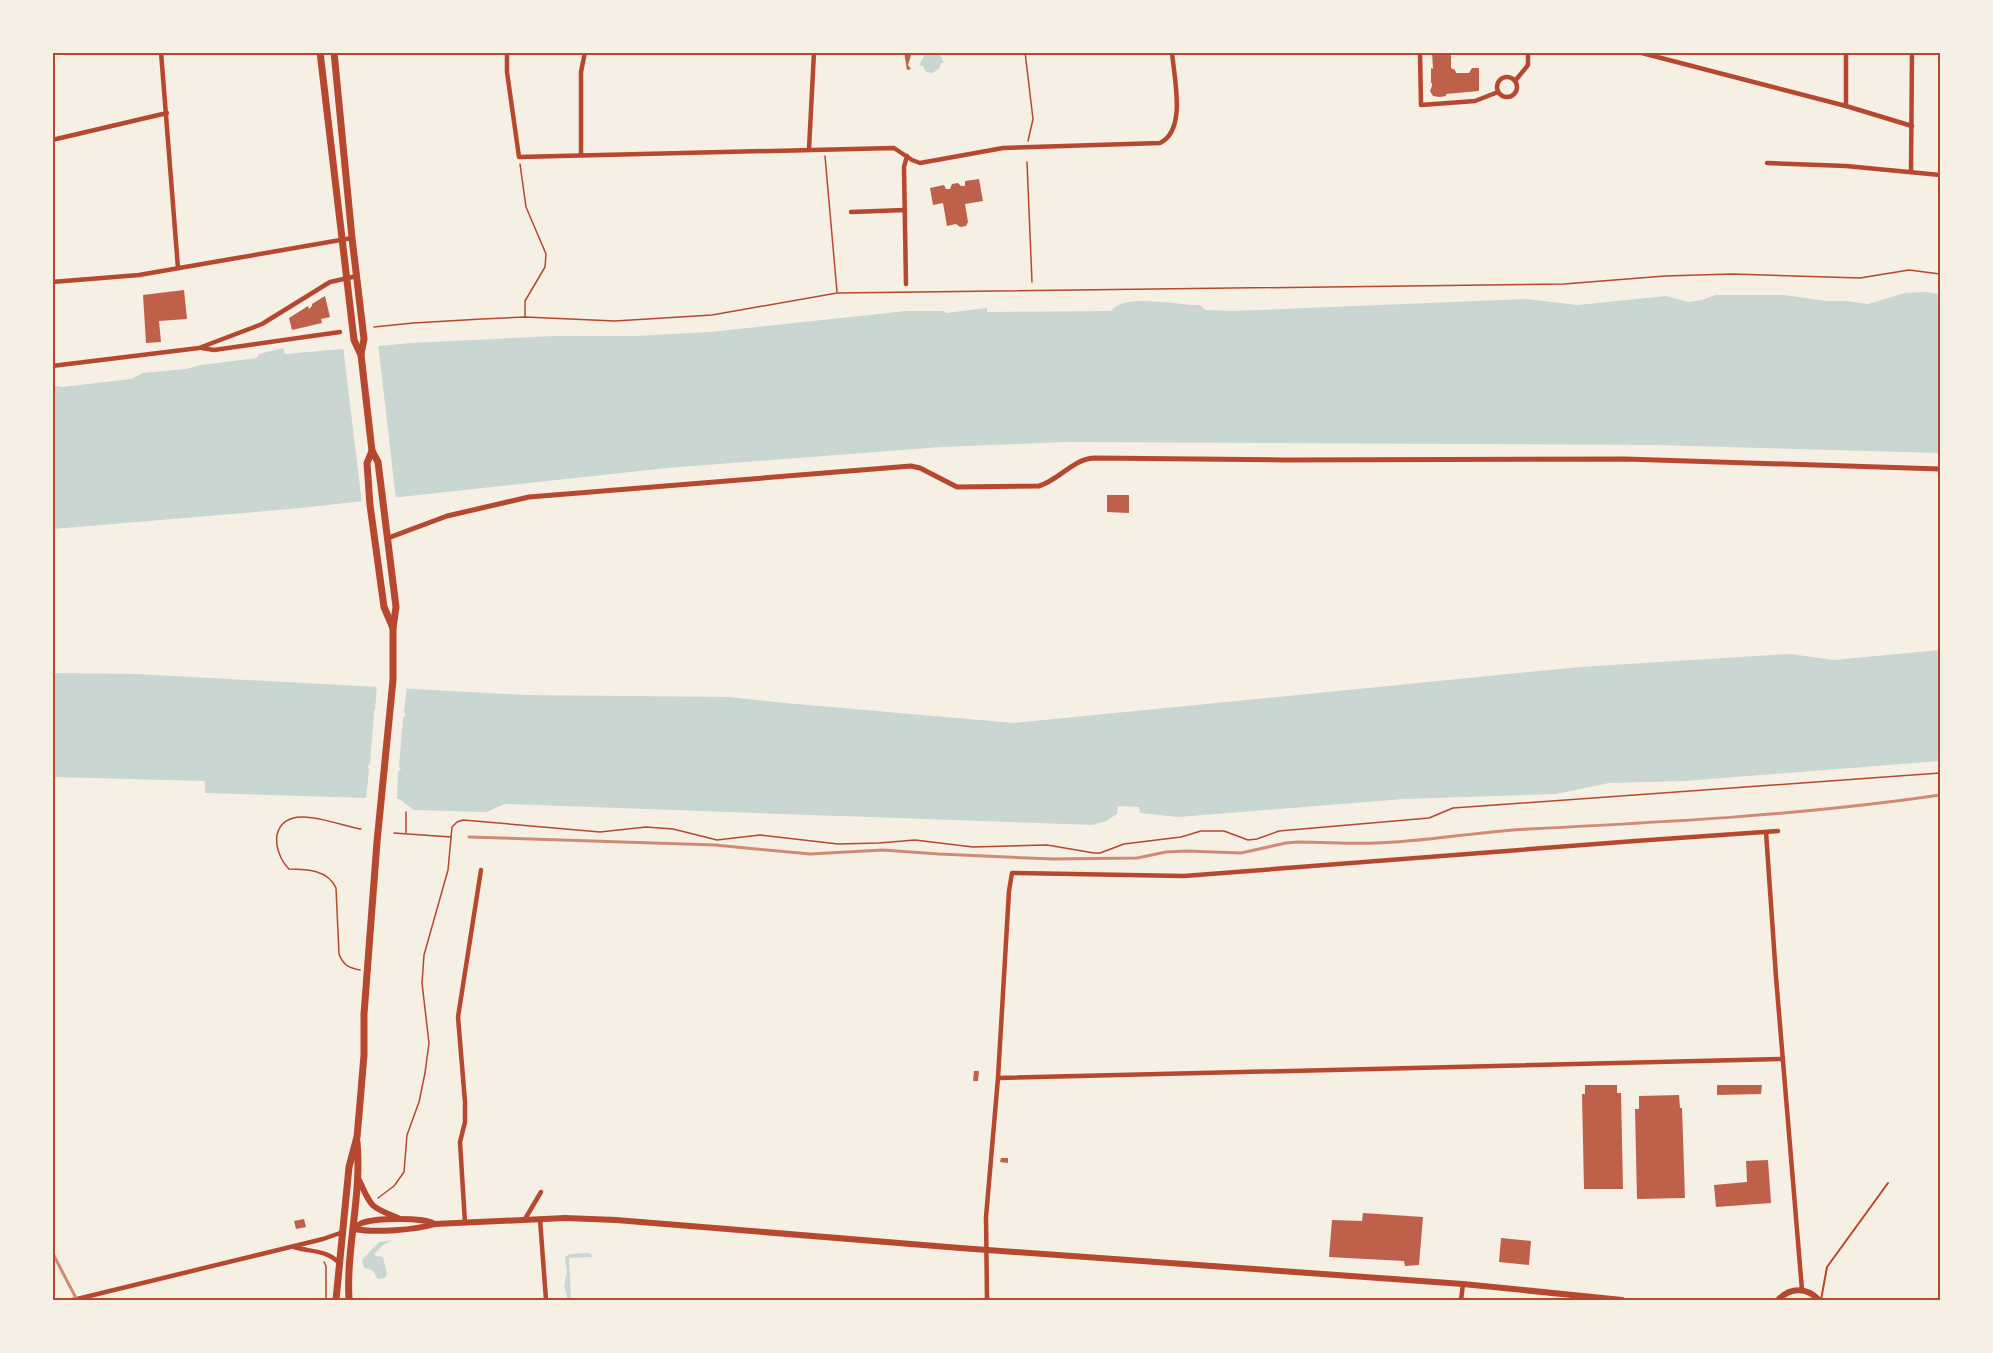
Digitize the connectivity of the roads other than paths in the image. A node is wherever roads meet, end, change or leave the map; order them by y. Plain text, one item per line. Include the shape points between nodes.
1 (161, 52) edge
2 (320, 52) edge
3 (334, 52) edge
4 (507, 52) edge
5 (585, 52) edge
6 (814, 52) edge
7 (1172, 52) edge
8 (1420, 52) edge
9 (1528, 52) edge
10 (1638, 52) edge
11 (1846, 52) edge
12 (1912, 52) edge
13 (1515, 81) junction
14 (1498, 92) junction
15 (1846, 106) junction
16 (167, 113) junction
17 (1912, 126) junction
18 (52, 140) edge
19 (809, 149) junction
20 (581, 155) junction
21 (907, 156) junction
22 (1767, 163) dead end
23 (1911, 171) junction
24 (1941, 175) edge
25 (904, 210) junction
26 (850, 212) dead end
27 (352, 238) junction
28 (342, 240) junction
29 (178, 268) junction
30 (357, 276) junction
31 (346, 277) junction
32 (52, 282) edge
33 (906, 284) dead end
34 (340, 332) dead end
35 (199, 348) junction
36 (361, 355) junction
37 (52, 366) edge
38 (372, 451) junction
39 (1941, 470) edge
40 (388, 538) junction
41 (375, 540) junction
42 (393, 628) junction
43 (1778, 831) dead end
44 (1766, 832) junction
45 (481, 870) dead end
46 (1783, 1059) junction
47 (998, 1078) junction
48 (357, 1137) junction
49 (359, 1180) junction
50 (1888, 1183) dead end
51 (540, 1192) dead end
52 (401, 1219) junction
53 (525, 1219) junction
54 (540, 1219) junction
55 (465, 1223) junction
56 (435, 1224) junction
57 (354, 1229) junction
58 (343, 1232) junction
59 (292, 1246) junction
60 (985, 1249) junction
61 (339, 1262) junction
62 (1462, 1284) junction
63 (1802, 1290) junction
64 (73, 1300) edge
65 (336, 1300) edge
66 (349, 1300) edge
67 (546, 1300) edge
68 (987, 1300) edge
69 (1461, 1300) edge
70 (1622, 1300) edge
71 (1778, 1300) edge
72 (1820, 1300) edge

1 - 16 street
2 - 28 main road
3 - 27 main road
4 - 20 street via 519,157
5 - 20 street via 581,72
6 - 19 street
7 - 21 street via 1177,114 1168,140 1156,144 1003,148 920,163
8 - 14 street via 1421,105 1475,101
9 - 13 street via 1528,65
10 - 15 street
11 - 15 street
12 - 17 street
13 - 14 street via 1503,78 1498,82
13 - 14 street via 1517,89 1512,96
15 - 17 street
16 - 18 street
16 - 29 street
17 - 23 street
19 - 20 street
19 - 21 street via 894,148
21 - 25 street
22 - 23 street
23 - 24 street
25 - 26 street
25 - 33 street
27 - 28 street
27 - 30 main road
28 - 29 street
28 - 31 main road
29 - 32 street
30 - 31 street
30 - 36 main road via 364,339
31 - 35 street via 330,282 262,324
31 - 36 main road via 354,340
34 - 35 street via 214,350
35 - 37 street
36 - 38 main road
38 - 40 main road via 378,462
38 - 41 main road via 367,464
39 - 40 street via 1625,459 1094,458 1082,460 1040,486 957,487 911,466 529,497 447,516
40 - 41 main road
40 - 42 main road via 396,607
41 - 42 main road via 384,608
42 - 48 main road via 393,680 377,842
43 - 44 street
44 - 46 street
44 - 47 street via 1184,876 1012,873
45 - 55 street via 458,1017 465,1102 460,1142
46 - 47 street
46 - 63 street
47 - 60 street
48 - 49 main road
48 - 58 main road via 348,1167
49 - 52 main road via 374,1208
49 - 57 main road
50 - 72 lane via 1827,1267
51 - 53 street
52 - 56 main road
52 - 57 main road via 364,1222
53 - 54 main road
53 - 55 main road
54 - 60 main road via 616,1220
54 - 67 street
55 - 56 main road
56 - 57 main road via 414,1229
57 - 58 main road
57 - 66 main road
58 - 59 street
58 - 61 main road
59 - 61 street via 326,1253
59 - 64 street
60 - 62 main road
60 - 68 street
61 - 65 main road
62 - 69 street
62 - 70 main road
63 - 71 main road via 1789,1292
63 - 72 main road

